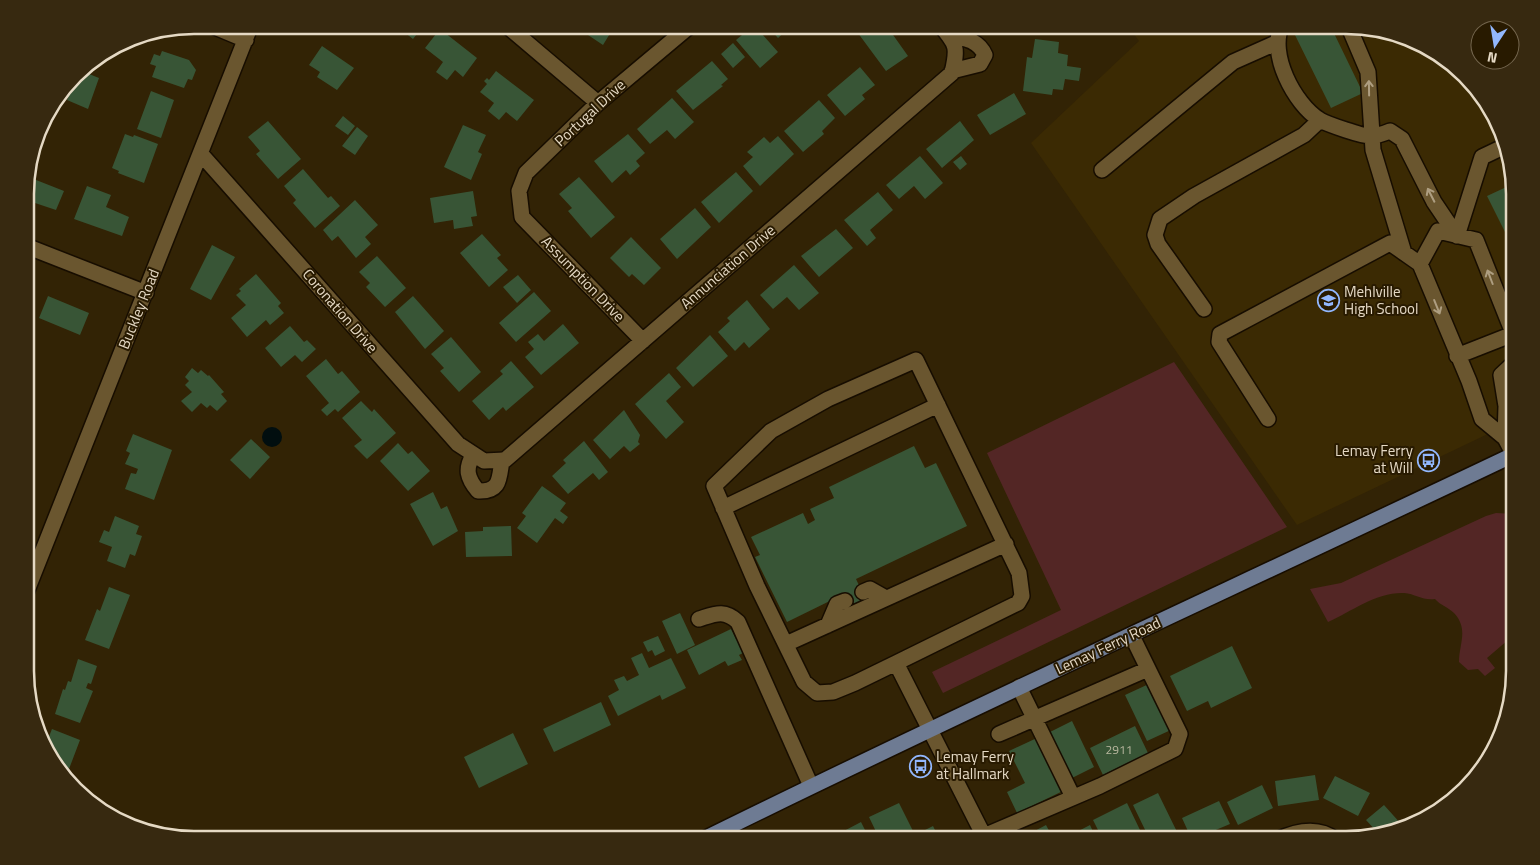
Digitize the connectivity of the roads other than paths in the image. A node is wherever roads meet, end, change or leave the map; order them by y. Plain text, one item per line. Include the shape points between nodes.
1 (232, 34) edge
2 (248, 34) edge
3 (517, 34) edge
4 (680, 34) edge
5 (947, 34) edge
6 (952, 34) edge
7 (1277, 34) edge
8 (1280, 34) edge
9 (1352, 34) edge
10 (246, 40) junction
11 (952, 71) junction
12 (598, 103) junction
13 (1320, 120) junction
14 (1371, 137) junction
15 (1500, 149) edge
16 (201, 154) junction
17 (1102, 170) dead end
18 (522, 217) joint
19 (1457, 236) junction
20 (34, 249) edge
21 (1404, 253) junction
22 (1420, 264) junction
23 (146, 292) junction
24 (1204, 309) dead end
25 (1506, 313) edge
26 (1506, 333) edge
27 (643, 340) junction
28 (1457, 356) junction
29 (1506, 370) edge
30 (938, 406) junction
31 (1506, 406) edge
32 (1506, 406) edge
33 (1268, 420) dead end
34 (1505, 438) joint
35 (479, 458) junction
36 (1506, 459) edge
37 (502, 460) junction
38 (723, 508) junction
39 (1006, 544) junction
40 (34, 573) edge
41 (863, 592) dead end
42 (886, 598) junction
43 (845, 601) dead end
44 (699, 619) dead end
45 (828, 625) junction
46 (1132, 636) junction
47 (786, 644) junction
48 (896, 664) junction
49 (1148, 669) junction
50 (1019, 687) junction
51 (1034, 719) junction
52 (929, 729) junction
53 (999, 734) dead end
54 (810, 786) junction
55 (1074, 797) junction
56 (720, 831) edge
57 (981, 831) edge
58 (1000, 831) edge

1 - 10 street
2 - 10 street, Buckley Road
3 - 12 street
4 - 12 street, Portugal Drive
5 - 11 street via 957,53
6 - 11 street, Annunciation Drive via 981,47 984,55 980,64
7 - 17 street via 1233,62
8 - 13 street via 1278,54 1287,78 1299,100
14 -> 9 street via 1368,72
10 - 16 street, Buckley Road
11 - 27 street, Annunciation Drive
12 - 18 street, Portugal Drive via 526,173 519,191
13 - 14 street
13 - 24 street via 1304,135 1194,196 1160,219 1155,236 1158,244
19 -> 14 street via 1434,202 1402,139 1390,131
14 - 21 street
15 - 19 street via 1482,157
16 - 23 street, Buckley Road
16 - 35 street, Coronation Drive via 458,444
18 - 27 street, Assumption Drive
19 - 22 street via 1438,231
25 -> 19 street via 1476,240
20 - 23 street
21 - 22 street
21 - 33 street via 1390,243 1220,334 1219,342
22 -> 28 street
23 - 40 street, Buckley Road
26 - 28 street
27 - 37 street, Annunciation Drive
28 - 34 street via 1482,419
29 - 32 street via 1501,375
30 - 38 street
30 - 38 street via 916,360 828,399 771,432 714,486
30 - 39 street
31 - 34 street
35 - 37 street
35 - 37 street via 467,466 469,481 478,491 494,488 499,480
36 - 46 main road, Lemay Ferry Road
38 - 47 street
39 - 42 street
39 - 48 street via 1019,573 1022,596 1018,603
41 - 42 street via 870,589
42 - 45 street
43 - 45 street via 837,604
44 - 54 street via 720,612 738,622
45 - 47 street
46 - 49 street
46 - 50 main road, Lemay Ferry Road
47 - 48 street via 804,682 817,693 833,692
48 - 52 street
49 - 51 street
49 - 55 street via 1180,734 1175,749
50 - 51 street
50 - 52 main road, Lemay Ferry Road
51 - 53 street
51 - 55 street
52 - 54 main road, Lemay Ferry Road
52 - 57 street
54 - 56 main road, Lemay Ferry Road
55 - 58 street

